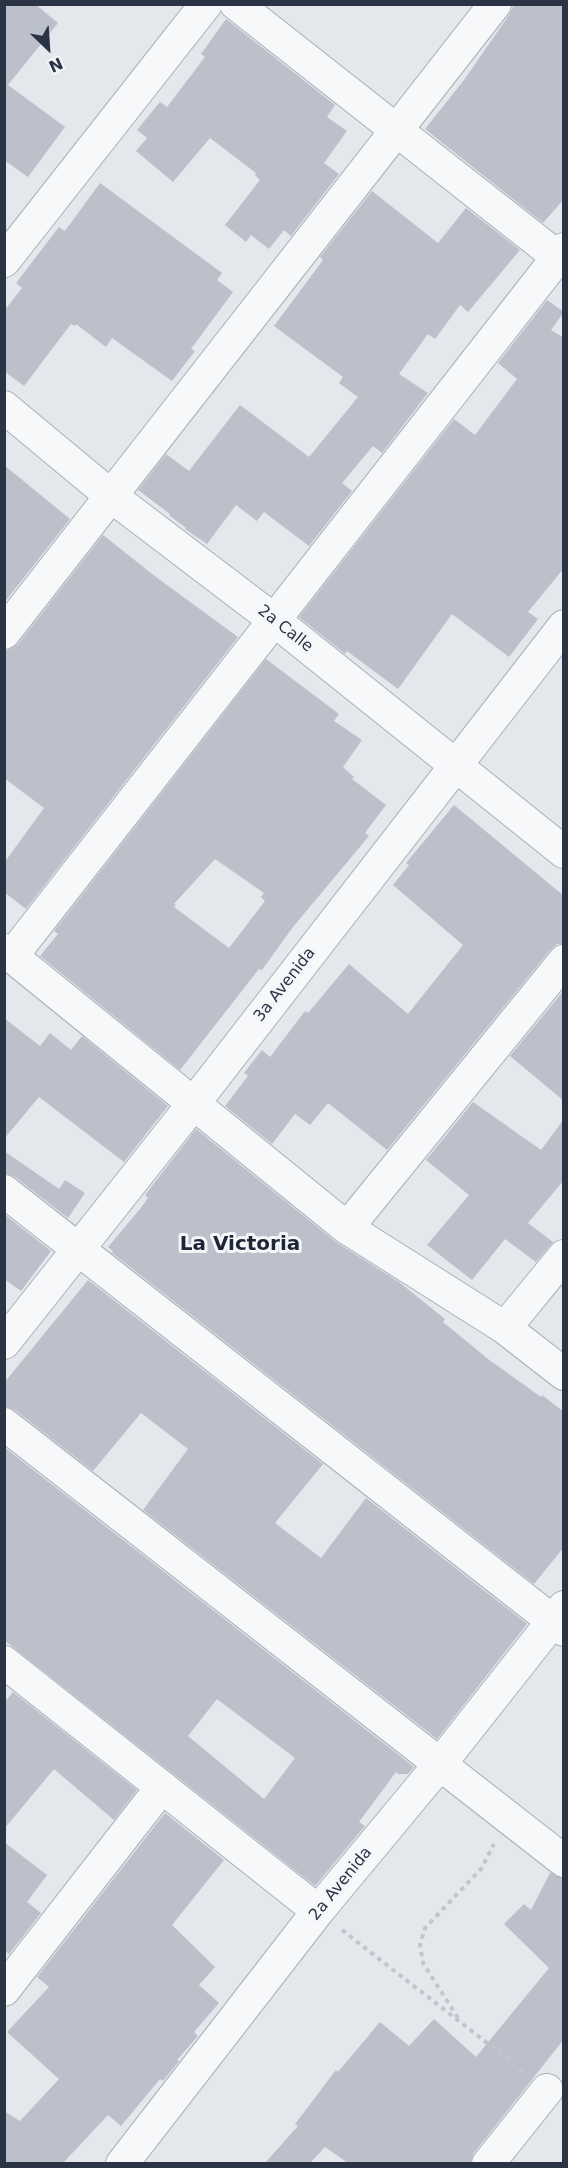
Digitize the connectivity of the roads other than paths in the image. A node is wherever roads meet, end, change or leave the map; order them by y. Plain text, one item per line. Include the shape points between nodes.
1 (206, 4) edge
2 (236, 4) edge
3 (495, 4) edge
4 (396, 130) junction
5 (561, 256) edge
6 (4, 261) edge
7 (4, 407) edge
8 (111, 496) junction
9 (274, 620) junction
10 (564, 626) edge
11 (4, 633) edge
12 (455, 764) junction
13 (564, 852) edge
14 (8, 953) edge
15 (564, 961) edge
16 (194, 1103) junction
17 (4, 1191) edge
18 (347, 1228) junction
19 (79, 1249) junction
20 (564, 1256) edge
21 (505, 1328) junction
22 (4, 1342) edge
23 (564, 1374) edge
24 (4, 1425) edge
25 (560, 1620) edge
26 (8, 1673) edge
27 (440, 1764) junction
28 (162, 1787) junction
29 (564, 1861) edge
30 (318, 1911) junction
31 (4, 1990) edge
32 (547, 2090) road end
33 (122, 2163) edge
34 (488, 2163) edge

1 - 6 street
2 - 4 street
3 - 4 street
4 - 5 street
4 - 8 street
5 - 9 street
7 - 8 street, 2a Calle
8 - 9 street, 2a Calle
8 - 11 street
9 - 12 street, 2a Calle
9 - 14 street
10 - 12 street, 3a Avenida
12 - 13 street, 2a Calle
12 - 16 street, 3a Avenida
14 - 16 street
15 - 18 street
16 - 18 street
16 - 19 street, 3a Avenida
17 - 19 street
18 - 21 street
19 - 22 street, 3a Avenida
19 - 25 street
20 - 21 street
21 - 23 street
24 - 27 street
25 - 27 street, 2a Avenida
26 - 28 street
27 - 29 street
27 - 30 street, 2a Avenida
28 - 30 street
28 - 31 street
30 - 33 street, 2a Avenida
32 - 34 street

